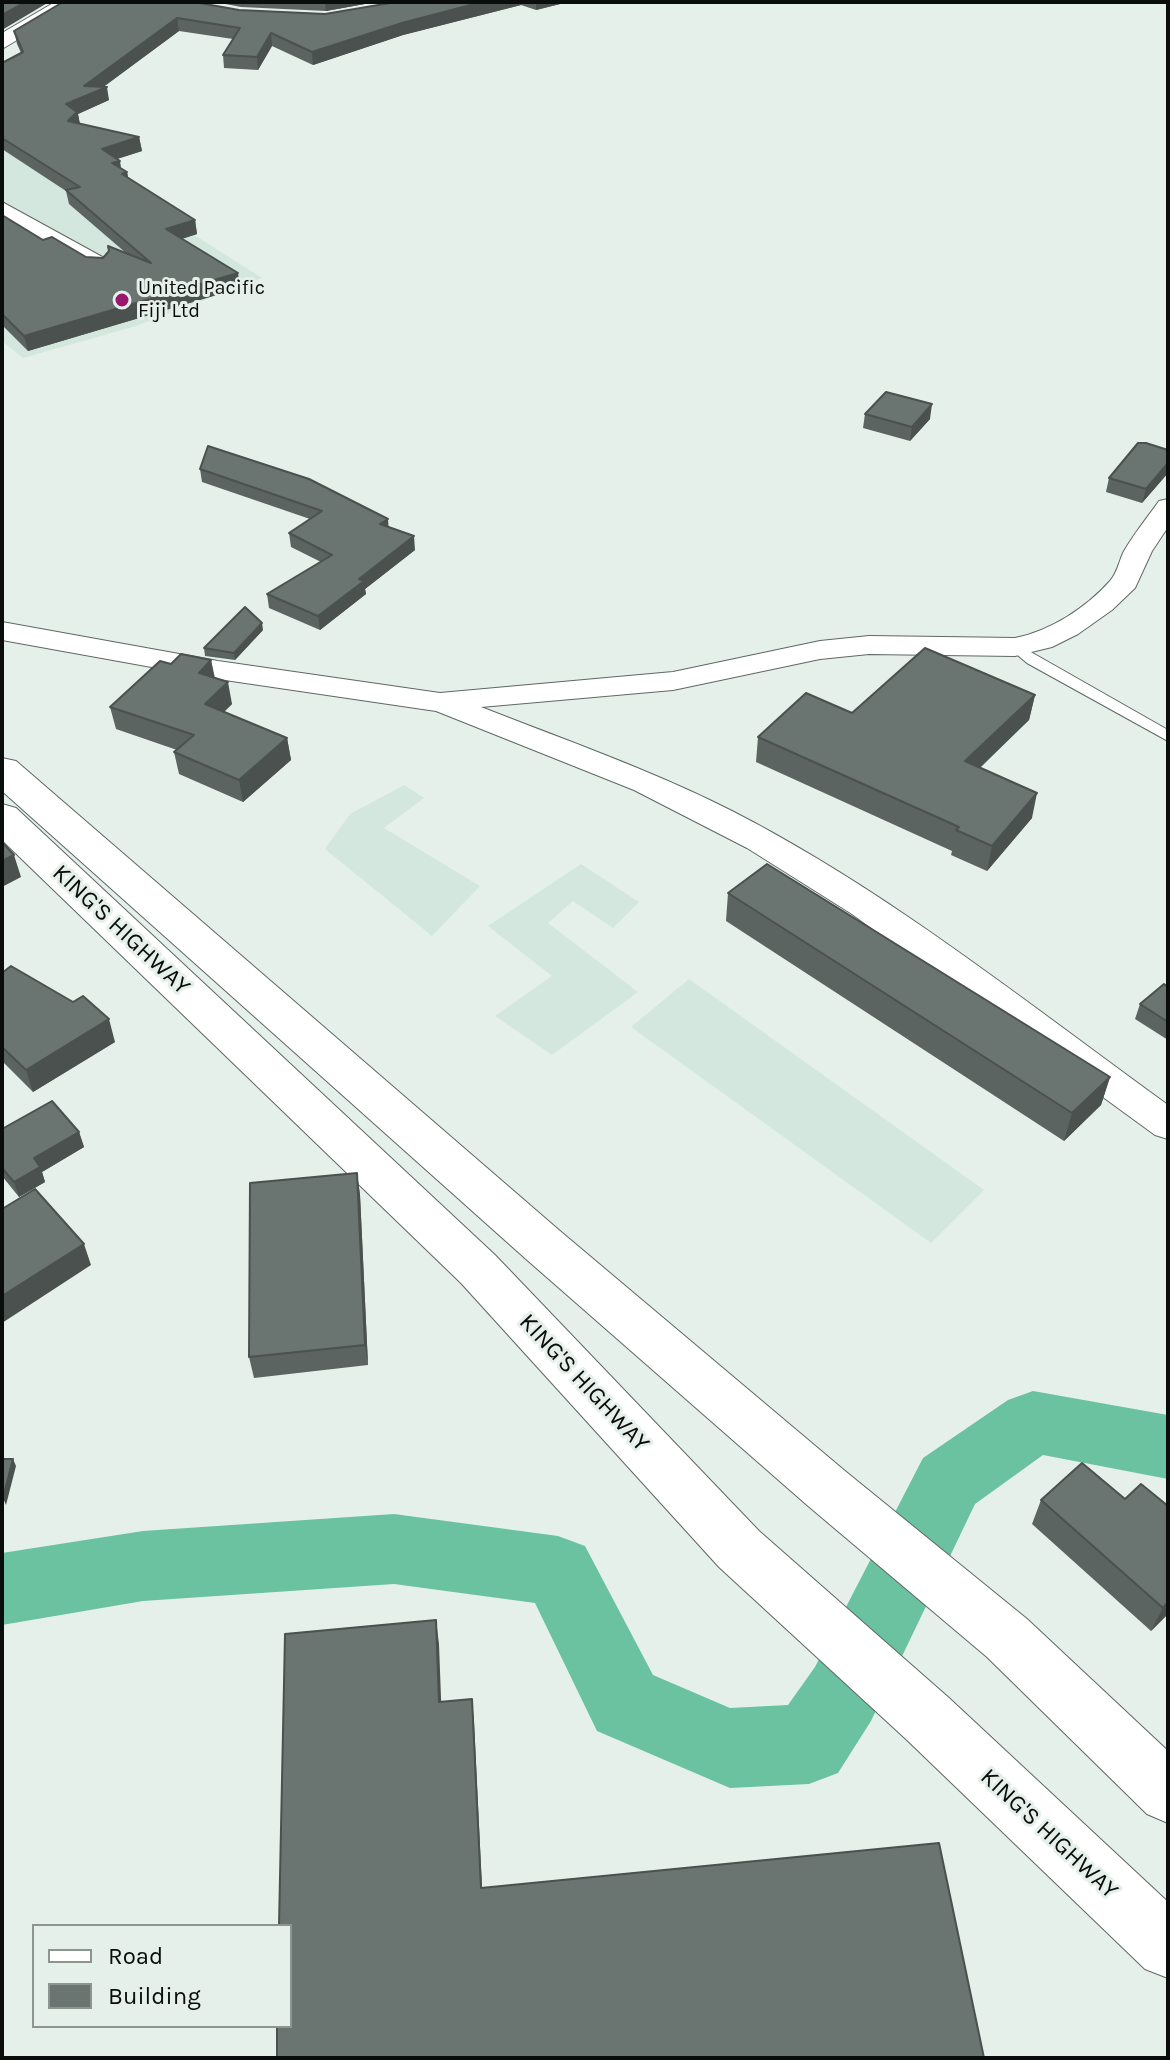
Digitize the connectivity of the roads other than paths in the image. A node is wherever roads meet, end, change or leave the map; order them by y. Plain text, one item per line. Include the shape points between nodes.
1 (70, 2) edge
2 (2, 42) edge
3 (2, 208) edge
4 (98, 264) edge
5 (1165, 513) edge
6 (2, 631) edge
7 (1015, 647) junction
8 (440, 702) junction
9 (1168, 736) edge
10 (2, 770) edge
11 (2, 817) edge
12 (1168, 1125) edge
13 (1168, 1793) edge
14 (1168, 1946) edge

1 - 2 main road
3 - 4 street
5 - 7 street via 1125,582 1102,604 1042,641
6 - 8 street
7 - 8 street via 869,645 673,681
7 - 9 lane
8 - 12 street via 669,793 759,840 885,922
10 - 13 main road, KING'S HIGHWAY via 543,1245 1007,1638
11 - 14 main road, KING'S HIGHWAY via 478,1269 739,1549

